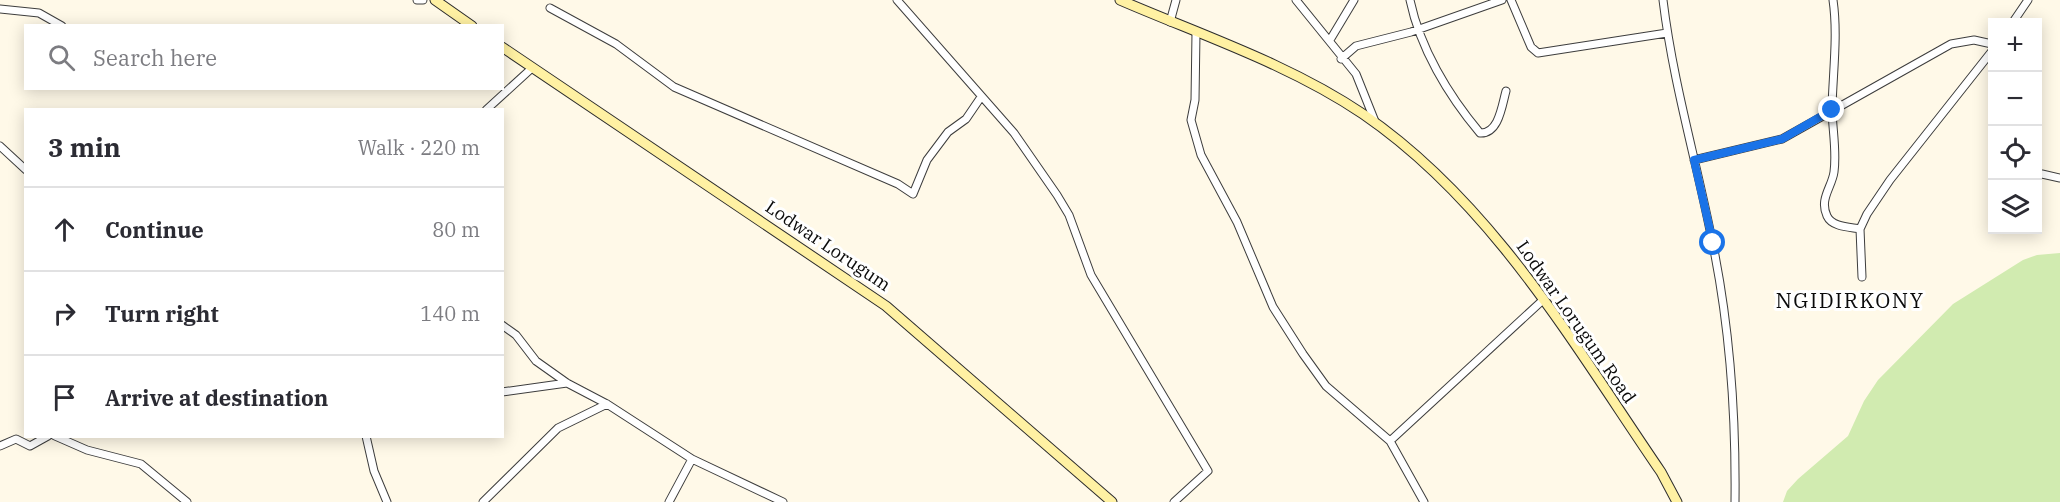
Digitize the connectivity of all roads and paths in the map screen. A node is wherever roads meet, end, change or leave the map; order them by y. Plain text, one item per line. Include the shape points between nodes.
1 (417, 0) edge
2 (423, 0) edge
3 (435, 0) edge
4 (897, 0) edge
5 (1120, 0) edge
6 (1176, 0) edge
7 (1296, 0) edge
8 (1354, 0) edge
9 (1410, 0) edge
10 (1502, 0) edge
11 (1511, 0) edge
12 (1663, 0) edge
13 (1833, 0) edge
14 (2028, 0) edge
15 (550, 8) dead end
16 (0, 9) edge
17 (2016, 18) edge
18 (1170, 22) junction
19 (58, 24) edge
20 (469, 24) edge
21 (1416, 29) junction
22 (1196, 33) junction
23 (1667, 33) junction
24 (1330, 40) junction
25 (1988, 43) edge
26 (504, 48) edge
27 (1988, 56) edge
28 (1341, 59) junction
29 (532, 68) junction
30 (1506, 91) dead end
31 (981, 97) junction
32 (488, 108) edge
33 (1832, 110) junction
34 (1376, 124) junction
35 (0, 146) edge
36 (1694, 160) junction
37 (24, 168) edge
38 (2042, 174) dead end
39 (2060, 178) edge
40 (1860, 229) junction
41 (1862, 277) dead end
42 (1544, 299) junction
43 (504, 326) edge
44 (567, 383) junction
45 (504, 392) edge
46 (607, 404) junction
47 (44, 438) edge
48 (60, 438) edge
49 (366, 438) edge
50 (1390, 441) junction
51 (0, 446) edge
52 (692, 459) junction
53 (187, 502) edge
54 (387, 502) edge
55 (483, 502) edge
56 (669, 502) edge
57 (783, 502) edge
58 (1112, 502) edge
59 (1174, 502) edge
60 (1424, 502) edge
61 (1677, 502) edge
62 (1735, 502) edge

1 - 2 street
3 - 20 street
4 - 31 street
5 - 18 street, Lodwar Lorugum Road
6 - 18 street
7 - 24 street
8 - 24 street
9 - 21 street
10 - 21 street
11 - 23 street via 1531,47 1538,53
12 - 23 street
13 - 33 street
14 - 17 street
15 - 31 street via 616,44 674,87 913,194 927,160 948,132 966,120
16 - 19 street via 39,13
18 - 22 street, Lodwar Lorugum Road
21 - 28 street via 1356,46
21 - 30 street via 1448,88 1480,133 1494,127
22 - 34 street, Lodwar Lorugum Road via 1320,89
22 - 50 street via 1191,120 1201,155 1237,222 1273,307 1326,386
23 - 36 street
24 - 28 street
25 - 33 street via 1974,40 1951,44
26 - 29 street, Lodwar Lorugum
27 - 40 street via 1890,180
28 - 34 street via 1356,75
29 - 32 street
29 - 58 street, Lodwar Lorugum via 886,306
31 - 59 street via 1014,133 1063,205 1091,276 1208,471
33 - 36 street via 1782,139
33 - 40 street via 1835,161 1832,183 1824,198 1826,214 1834,224
34 - 42 street, Lodwar Lorugum Road via 1442,181 1520,266
35 - 37 street
36 - 62 street via 1717,264 1729,350
38 - 39 street
40 - 41 street
42 - 50 street
42 - 61 street, Lodwar Lorugum Road via 1661,472
43 - 44 street via 536,361
44 - 45 street
44 - 46 street
46 - 52 street
46 - 55 street via 558,428
47 - 51 street via 30,446 16,439
48 - 53 street via 87,450 141,464
49 - 54 street
50 - 60 street
52 - 56 street
52 - 57 street

